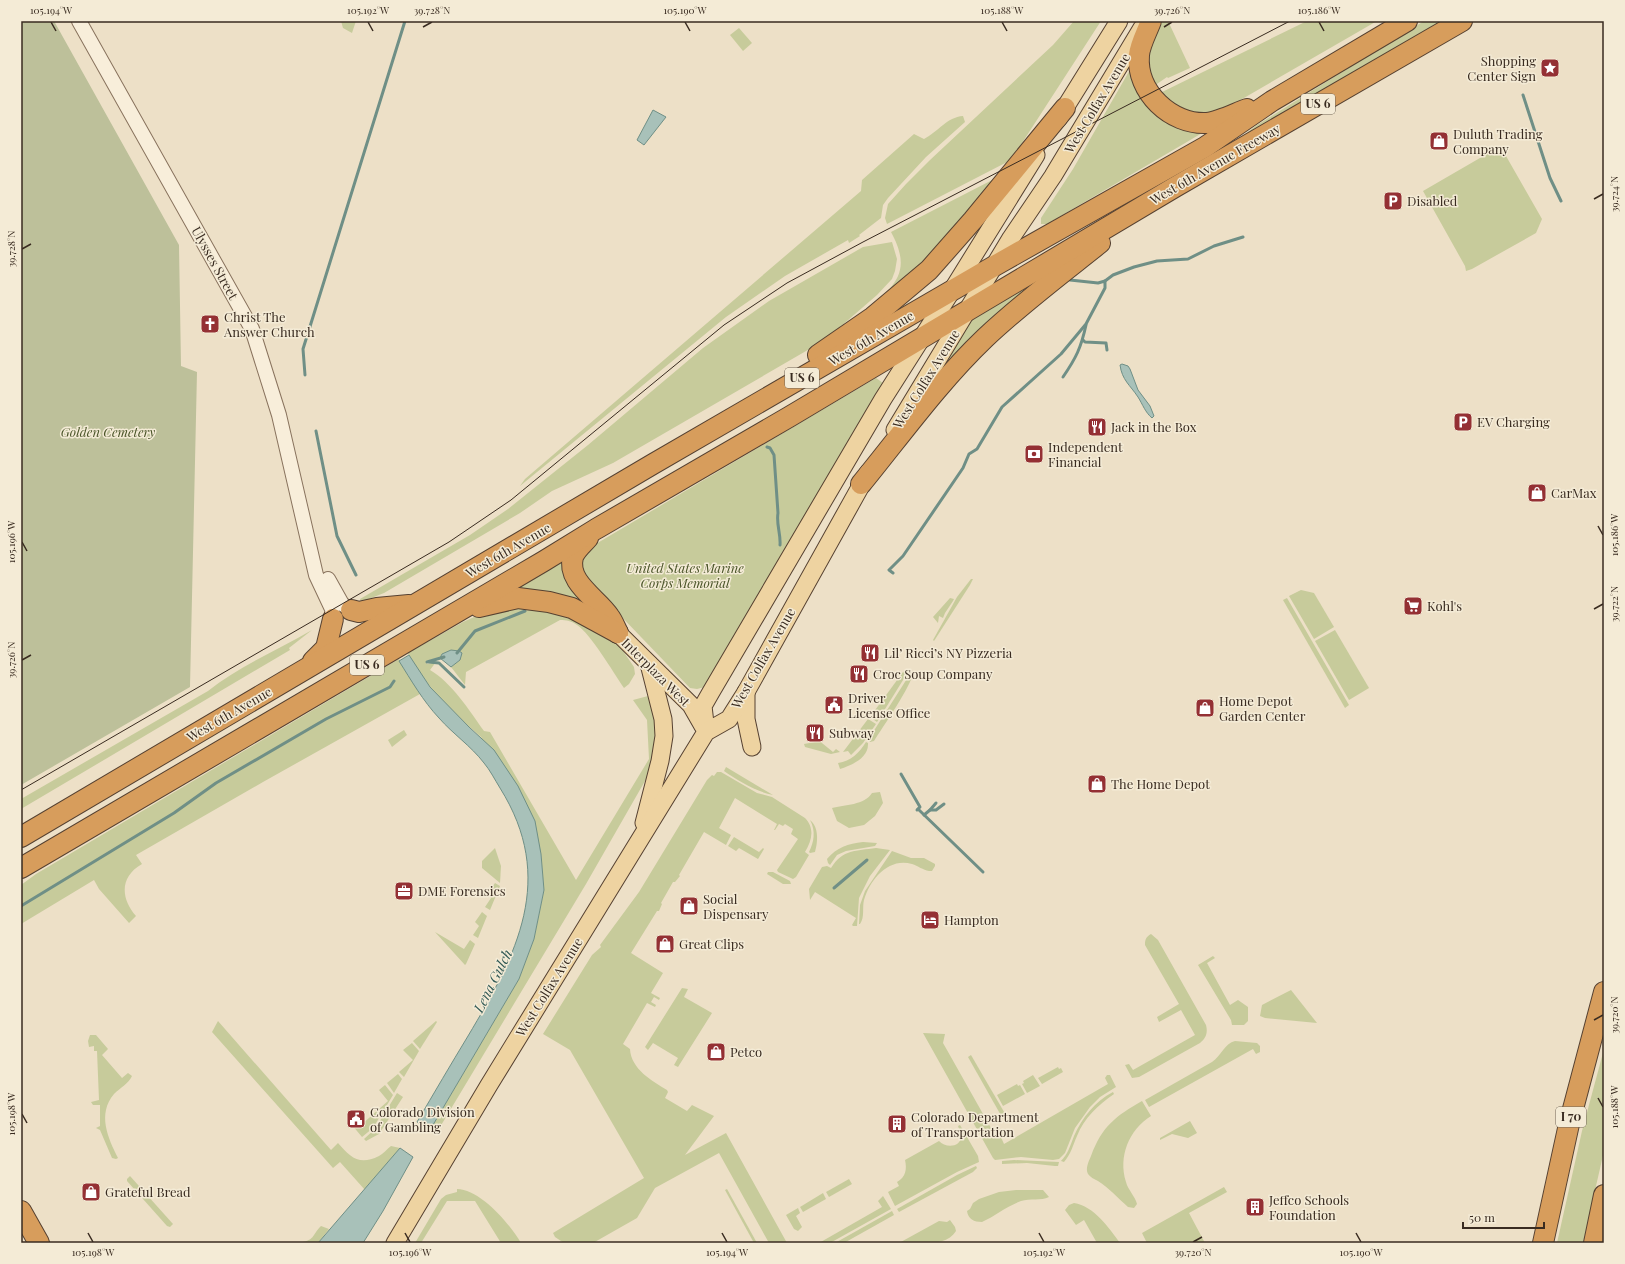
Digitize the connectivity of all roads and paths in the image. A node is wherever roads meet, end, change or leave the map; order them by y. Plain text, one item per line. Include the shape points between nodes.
1 (79, 21) edge
2 (1118, 21) edge
3 (1146, 21) edge
4 (1151, 21) edge
5 (1407, 21) edge
6 (1462, 21) edge
7 (1272, 101) junction
8 (1065, 108) junction
9 (1175, 187) junction
10 (996, 265) junction
11 (951, 292) junction
12 (969, 309) junction
13 (920, 338) junction
14 (653, 464) junction
15 (861, 484) junction
16 (596, 529) junction
17 (310, 547) junction
18 (415, 604) junction
19 (351, 610) joint
20 (332, 619) joint
21 (445, 619) junction
22 (618, 633) junction
23 (649, 664) junction
24 (305, 670) junction
25 (746, 692) junction
26 (706, 732) junction
27 (752, 747) dead end
28 (21, 837) edge
29 (639, 840) junction
30 (21, 868) edge
31 (1604, 992) edge
32 (1604, 1195) edge
33 (21, 1211) edge
34 (39, 1243) edge
35 (395, 1243) edge
36 (1543, 1243) edge
37 (1594, 1243) edge

1 - 17 street, Ulysses Street via 252,329 279,415
2 - 8 main road, West Colfax Avenue
3 - 10 main road, West Colfax Avenue
4 - 7 highway via 1141,45 1139,65 1145,87 1159,105 1172,115 1194,122 1208,123
5 - 7 highway, West 6th Avenue Freeway / US 6
6 - 9 highway, West 6th Avenue Freeway / US 6
7 - 10 highway, West 6th Avenue Freeway / US 6 via 1205,147
8 - 11 main road, West Colfax Avenue
8 - 14 highway via 953,245 903,294 831,346
9 - 12 highway, West 6th Avenue Freeway / US 6
9 - 15 highway via 1036,293 985,338 950,375
10 - 11 highway, West 6th Avenue / US 6
10 - 12 main road, West Colfax Avenue
11 - 13 main road, West Colfax Avenue
11 - 14 highway, West 6th Avenue / US 6
12 - 13 highway, West 6th Avenue / US 6
12 - 15 main road, West Colfax Avenue
13 - 16 highway, West 6th Avenue / US 6
13 - 26 main road, West Colfax Avenue via 703,706
14 - 18 highway, West 6th Avenue / US 6
15 - 25 main road, West Colfax Avenue
16 - 21 highway, West 6th Avenue / US 6
16 - 22 highway via 576,551 572,565 579,583 609,616
17 - 19 street, Ulysses Street via 342,604
17 - 20 street, Ulysses Street via 316,575 332,609
18 - 19 highway via 359,612
18 - 24 highway, West 6th Avenue / US 6
20 - 24 highway via 326,648
21 - 22 highway via 518,598 572,608
21 - 30 highway, West 6th Avenue / US 6
22 - 23 main road, Interplaza West
23 - 26 main road, Interplaza West via 691,705
23 - 29 main road via 663,719 664,736
24 - 28 highway, West 6th Avenue / US 6
25 - 26 main road, West Colfax Avenue via 728,719
25 - 27 main road via 746,719
26 - 29 main road, West Colfax Avenue
29 - 35 main road, West Colfax Avenue
31 - 36 highway, I 70 via 1569,1124
32 - 37 highway
33 - 34 highway

